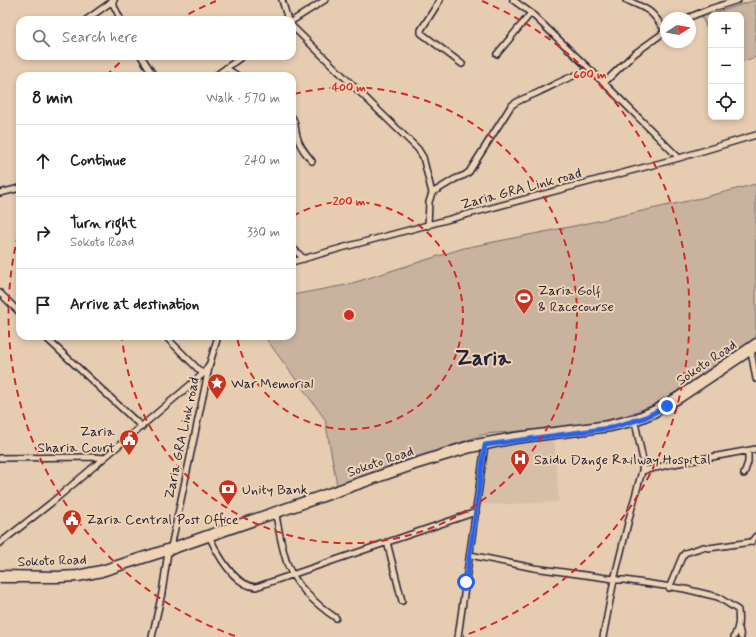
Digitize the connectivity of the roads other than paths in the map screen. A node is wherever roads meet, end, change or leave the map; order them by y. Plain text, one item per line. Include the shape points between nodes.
1 (282, 0) edge
2 (324, 0) edge
3 (440, 0) edge
4 (513, 0) edge
5 (626, 0) edge
6 (738, 0) edge
7 (112, 1) edge
8 (531, 13) junction
9 (696, 15) edge
10 (91, 16) edge
11 (119, 16) edge
12 (287, 16) edge
13 (296, 19) edge
14 (660, 23) edge
15 (296, 30) edge
16 (660, 35) edge
17 (497, 54) dead end
18 (144, 60) edge
19 (237, 60) edge
20 (462, 64) dead end
21 (226, 68) junction
22 (590, 70) junction
23 (151, 72) edge
24 (220, 72) edge
25 (232, 72) edge
26 (604, 83) junction
27 (296, 129) edge
28 (756, 135) edge
29 (679, 158) junction
30 (312, 161) dead end
31 (16, 189) edge
32 (0, 193) edge
33 (432, 193) junction
34 (428, 226) junction
35 (296, 250) edge
36 (304, 259) junction
37 (296, 261) edge
38 (0, 293) edge
39 (16, 309) edge
40 (48, 340) edge
41 (169, 340) edge
42 (217, 340) edge
43 (756, 342) edge
44 (754, 349) edge
45 (210, 363) junction
46 (203, 374) junction
47 (756, 379) edge
48 (635, 422) junction
49 (142, 427) junction
50 (485, 445) junction
51 (756, 449) edge
52 (748, 451) junction
53 (0, 458) edge
54 (104, 458) junction
55 (642, 471) junction
56 (744, 474) dead end
57 (476, 512) junction
58 (276, 515) junction
59 (756, 536) edge
60 (210, 538) junction
61 (387, 542) junction
62 (0, 544) edge
63 (170, 550) junction
64 (470, 555) junction
65 (616, 571) junction
66 (0, 574) edge
67 (293, 575) junction
68 (0, 579) edge
69 (614, 579) junction
70 (624, 580) junction
71 (669, 588) junction
72 (402, 601) dead end
73 (336, 618) dead end
74 (739, 628) junction
75 (152, 637) edge
76 (458, 637) edge
77 (603, 637) edge
78 (734, 637) edge
79 (741, 637) edge

1 - 12 street
2 - 13 street
3 - 20 street via 421,33
4 - 8 street
5 - 14 street via 650,10
6 - 9 street
7 - 10 street
7 - 11 street
8 - 17 street
8 - 22 street
15 - 33 street via 424,157
16 - 26 street via 634,54
18 - 23 street
19 - 21 street
21 - 24 street
21 - 25 street
22 - 26 street
22 - 33 street via 571,76 511,106 469,172
26 - 29 street
27 - 30 street via 300,143
28 - 29 street, Zaria GRA Link road
29 - 34 street, Zaria GRA Link road
31 - 32 street
33 - 34 street
34 - 36 street, Zaria GRA Link road
35 - 36 street
36 - 37 street, Zaria GRA Link road
38 - 39 street
40 - 49 street
41 - 46 street
42 - 45 street, Zaria GRA Link road
43 - 63 main road, Sokoto Road via 679,395 634,418 609,424 484,440 414,462
44 - 47 street
44 - 48 main road, Sokoto Road via 680,399
45 - 46 street
45 - 63 street, Zaria GRA Link road
46 - 49 street
48 - 50 main road, Sokoto Road via 610,428
48 - 55 street via 643,460
49 - 54 street
50 - 57 street
50 - 58 main road, Sokoto Road via 415,466
51 - 52 street
52 - 55 street via 668,464
52 - 56 street
53 - 54 street
54 - 62 street
55 - 65 street
57 - 61 street
57 - 64 street
58 - 60 main road, Sokoto Road
58 - 67 street via 288,565
59 - 71 street via 751,542 687,551
60 - 63 main road, Sokoto Road
60 - 67 street via 226,566 247,586 256,587
61 - 67 street
61 - 72 street
63 - 66 main road, Sokoto Road via 88,572 58,575
63 - 68 main road, Sokoto Road via 89,576 38,580
63 - 75 street, Zaria GRA Link road
64 - 69 street via 534,568
64 - 76 street
65 - 69 street
65 - 70 street
67 - 73 street via 309,597
69 - 70 street
69 - 77 street
70 - 71 street
71 - 74 street via 718,597 738,610
74 - 78 street
74 - 79 street

